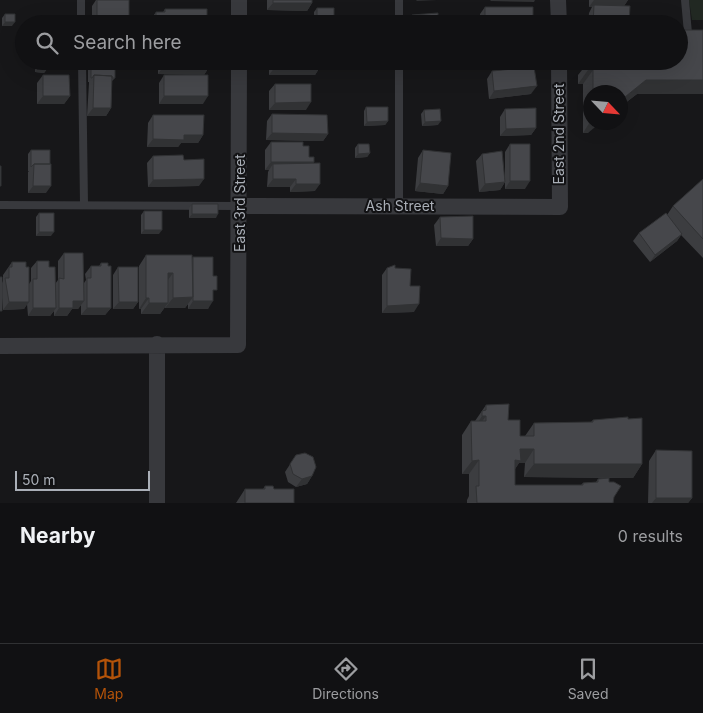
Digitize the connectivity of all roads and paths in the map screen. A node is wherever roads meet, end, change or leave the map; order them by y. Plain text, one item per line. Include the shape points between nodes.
1 (81, 0) edge
2 (239, 0) edge
3 (399, 0) edge
4 (558, 0) edge
5 (685, 0) edge
6 (81, 15) edge
7 (239, 15) edge
8 (399, 15) edge
9 (558, 15) edge
10 (686, 15) edge
11 (82, 70) edge
12 (239, 70) edge
13 (399, 70) edge
14 (559, 70) edge
15 (84, 204) junction
16 (0, 205) edge
17 (240, 206) junction
18 (398, 206) junction
19 (560, 207) joint
20 (157, 344) junction
21 (0, 346) edge
22 (158, 503) edge

1 - 6 lane
2 - 7 street
3 - 8 lane
4 - 9 street
5 - 10 lane
11 - 15 lane
12 - 17 street, East 3rd Street
13 - 18 lane
14 - 19 street, East 2nd Street
15 - 16 lane
15 - 17 lane
17 - 18 street, Ash Street
17 - 20 street, East 3rd Street via 238,345
18 - 19 street, Ash Street
20 - 21 street
20 - 22 street

